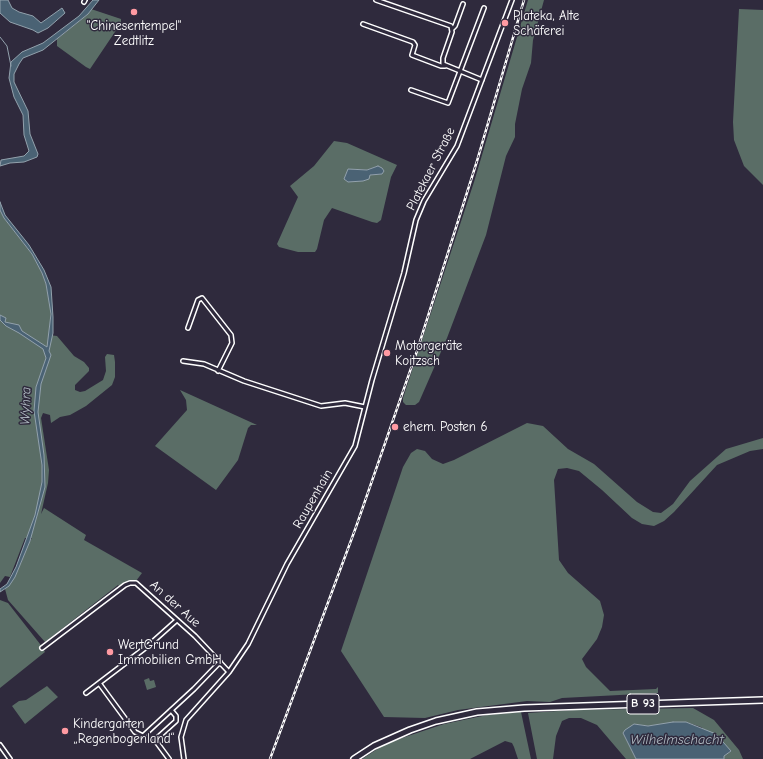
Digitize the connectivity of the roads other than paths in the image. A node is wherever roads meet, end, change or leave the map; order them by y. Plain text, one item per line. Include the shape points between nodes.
1 (376, 0) edge
2 (512, 0) edge
3 (463, 4) dead end
4 (484, 8) dead end
5 (363, 24) dead end
6 (452, 29) junction
7 (445, 66) junction
8 (461, 72) junction
9 (482, 80) junction
10 (411, 90) dead end
11 (188, 328) dead end
12 (387, 328) joint
13 (183, 361) dead end
14 (218, 371) junction
15 (365, 407) junction
16 (177, 620) junction
17 (42, 648) dead end
18 (220, 662) junction
19 (229, 672) junction
20 (99, 683) junction
21 (86, 693) dead end
22 (763, 700) edge
23 (171, 710) junction
24 (0, 745) edge
25 (10, 759) edge
26 (169, 759) edge
27 (184, 759) edge
28 (354, 759) edge

1 - 6 street via 448,25
2 - 9 street, Platekaer Straße
3 - 6 street
4 - 8 street
5 - 7 street via 413,42 415,45 412,55
6 - 7 street via 442,58
7 - 8 street
8 - 9 street
8 - 10 street via 448,103
9 - 12 street, Platekaer Straße via 453,154 421,206
11 - 14 street via 198,300 202,298 231,335 232,343
12 - 15 street, Raupenhain
13 - 14 street via 204,364
14 - 15 street via 321,406 344,403
15 - 19 street, Raupenhain via 355,446 287,564 253,636
16 - 17 street, An der Aue via 141,586 130,583
16 - 18 street, An der Aue
16 - 20 street
18 - 19 street, An der Aue
18 - 23 street
19 - 27 street, Raupenhain via 186,720 181,737
20 - 21 street
20 - 23 street via 135,732 143,736
22 - 28 main road, B 93 via 524,708 477,712 410,730 374,746
23 - 26 street via 176,716 176,721 155,740
24 - 25 street

